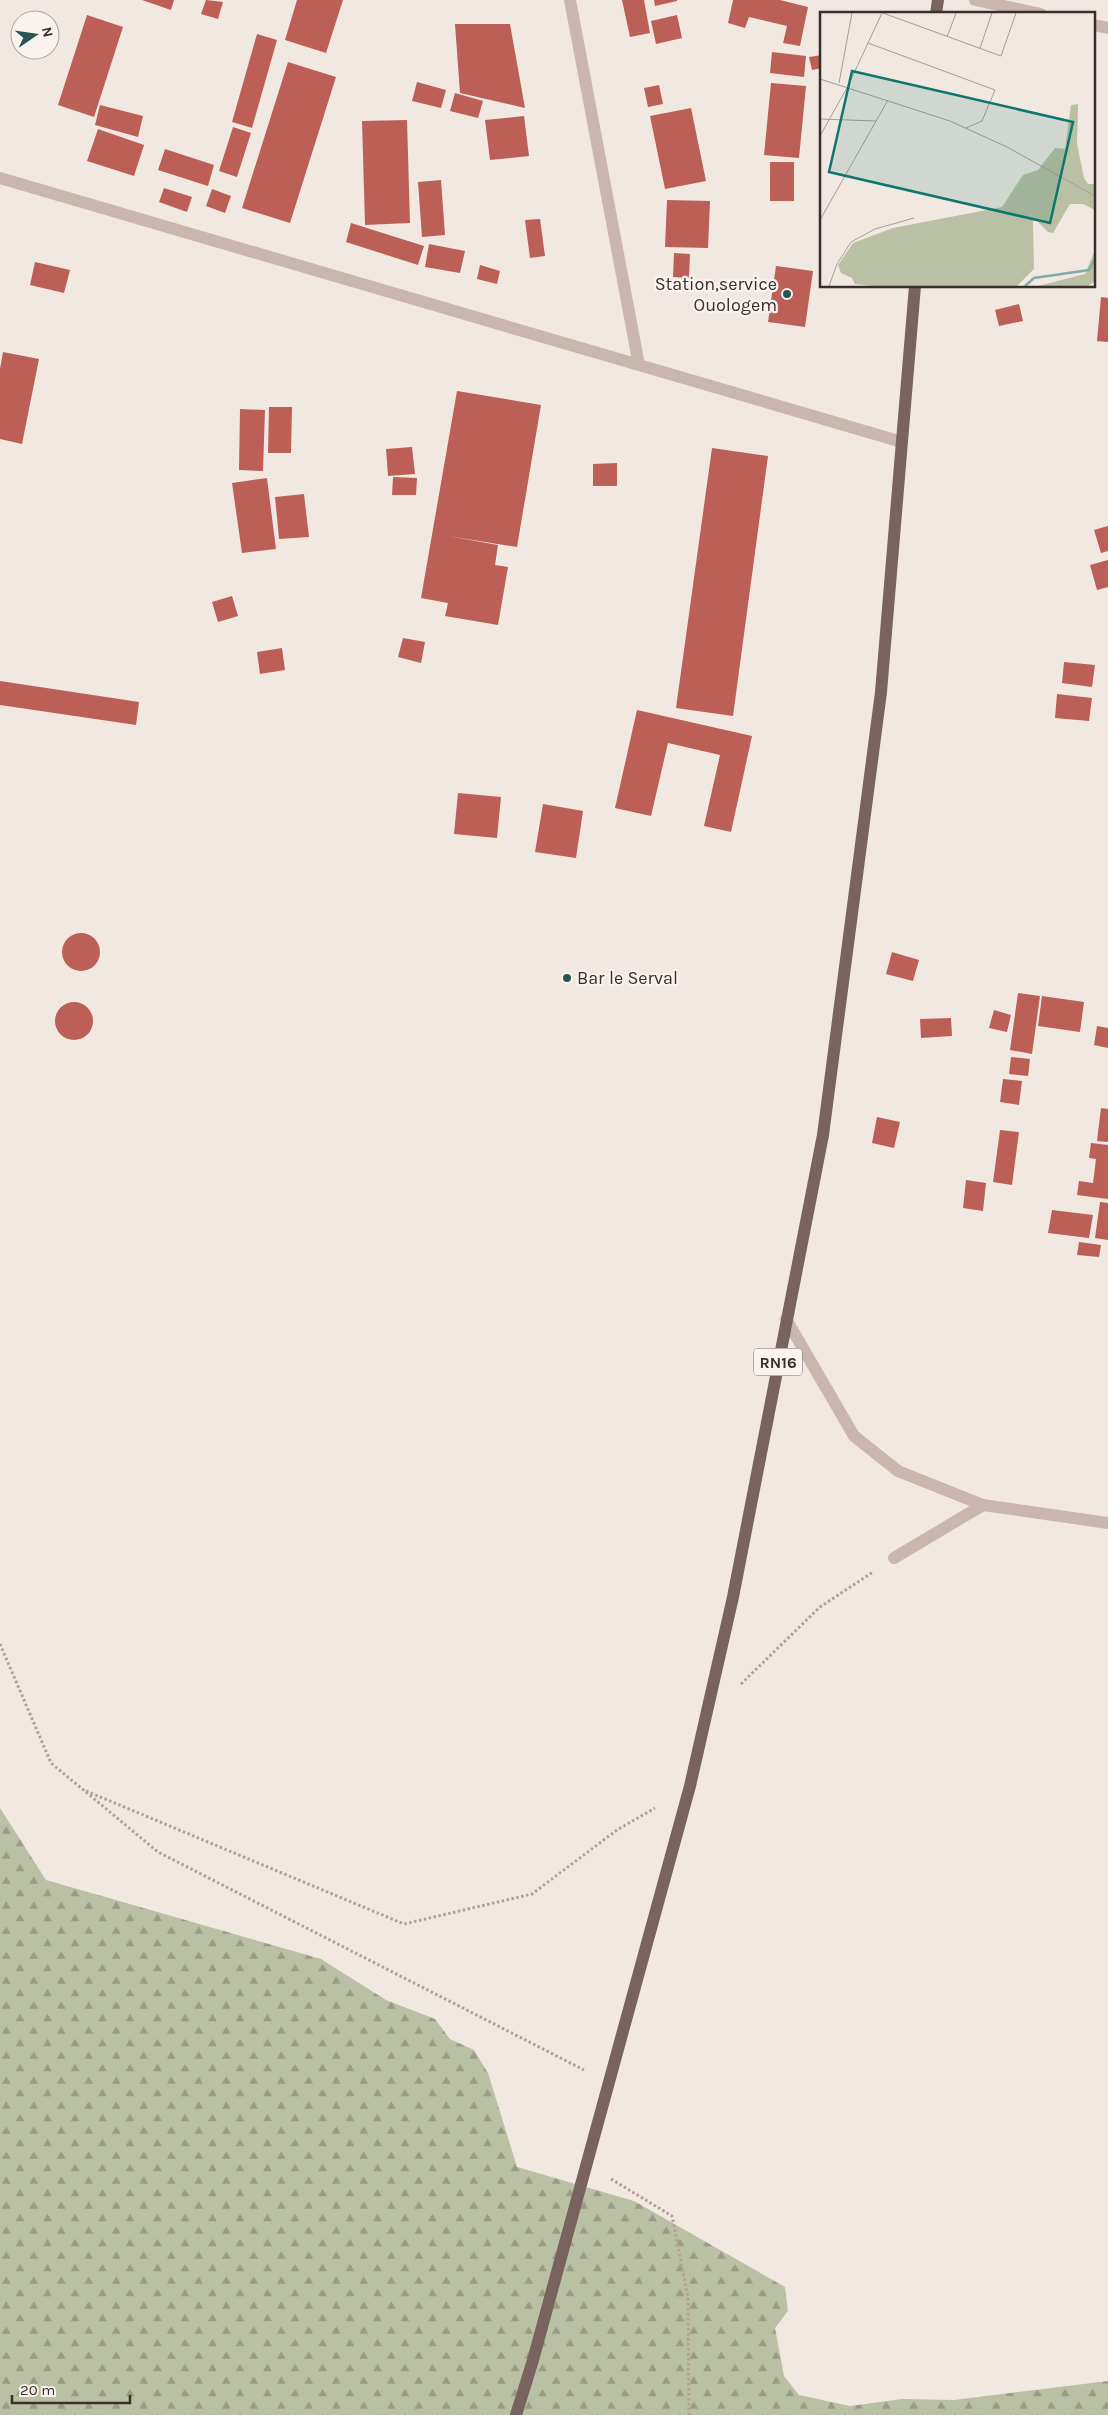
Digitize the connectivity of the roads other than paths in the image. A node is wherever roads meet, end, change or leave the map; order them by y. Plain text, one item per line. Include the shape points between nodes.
1 (570, 0) edge
2 (975, 0) edge
3 (1032, 12) edge
4 (0, 178) edge
5 (915, 288) edge
6 (639, 365) junction
7 (902, 442) junction
8 (786, 1319) junction
9 (983, 1505) junction
10 (1108, 1523) edge
11 (894, 1558) road end
12 (516, 2415) edge

1 - 6 street
2 - 3 street
4 - 6 street
5 - 7 main road, RN16
6 - 7 street
7 - 8 main road, RN16 via 881,692 825,1115
8 - 9 street via 854,1436 898,1471
8 - 12 main road, RN16 via 733,1597 690,1786
9 - 10 street
9 - 11 street

